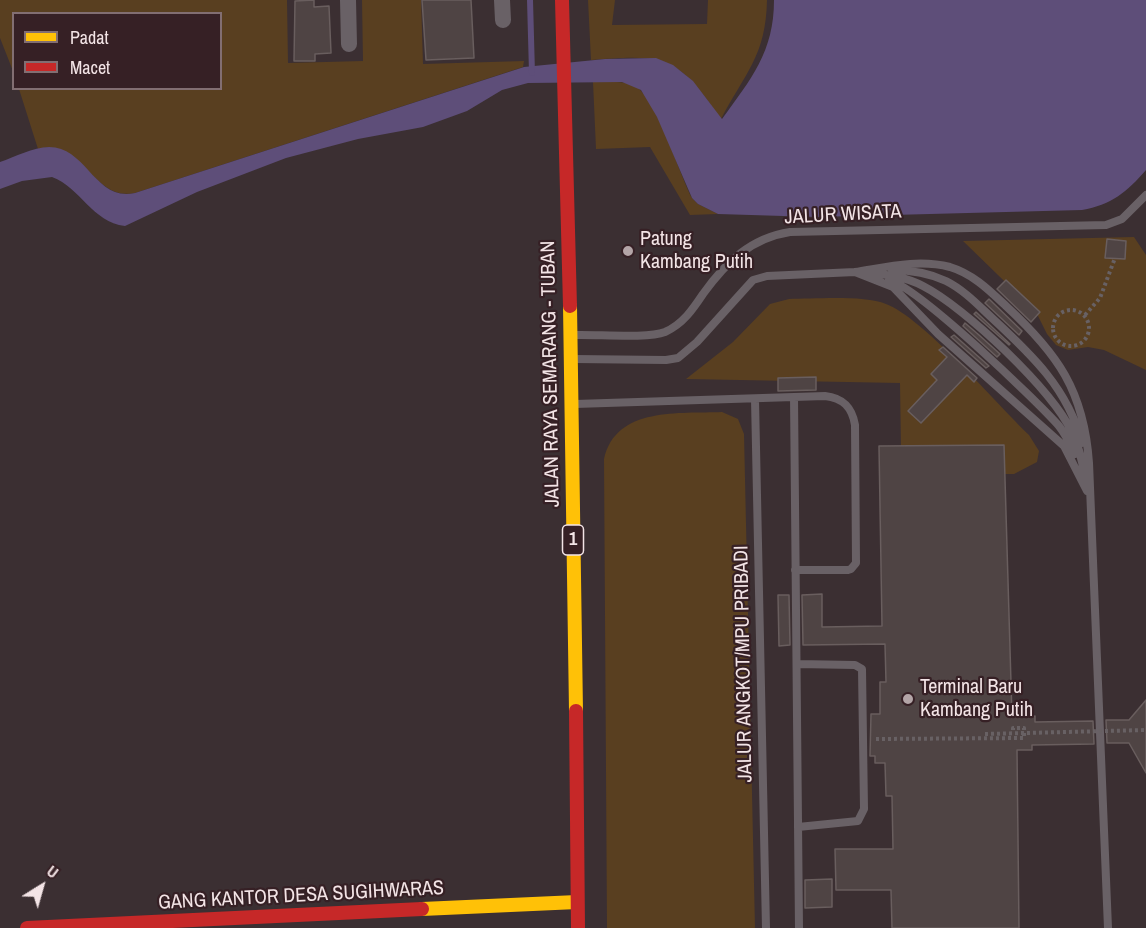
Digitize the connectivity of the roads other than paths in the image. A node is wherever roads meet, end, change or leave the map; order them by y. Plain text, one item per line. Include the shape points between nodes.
1 (348, 0) edge
2 (502, 0) edge
3 (562, 0) edge
4 (503, 20) dead end
5 (349, 44) dead end
6 (1146, 195) edge
7 (855, 272) junction
8 (570, 334) junction
9 (571, 359) junction
10 (794, 397) junction
11 (755, 399) junction
12 (572, 404) junction
13 (1090, 497) junction
14 (795, 570) junction
15 (797, 664) junction
16 (798, 827) junction
17 (578, 903) junction
18 (27, 928) edge
19 (578, 928) edge
20 (766, 928) edge
21 (799, 928) edge
22 (1108, 928) edge

1 - 5 street
2 - 4 street
3 - 8 main road, JALAN RAYA SEMARANG - TUBAN / 1
6 - 8 lane, JALUR WISATA via 1122,219 1106,225 790,232 734,257 684,319 670,329 656,334
7 - 9 lane via 753,280 686,352 672,360
7 - 13 lane via 893,287 938,334 1064,446
7 - 13 lane via 894,281 925,302 1052,419 1071,446
7 - 13 lane via 900,276 923,286 960,311 1011,358 1072,432
7 - 13 lane via 906,271 946,281 971,298 1022,346 1057,386 1075,418 1083,444
7 - 13 lane via 914,263 952,268 983,285 1035,333 1075,391 1088,446
8 - 9 main road, JALAN RAYA SEMARANG - TUBAN / 1
9 - 12 main road, JALAN RAYA SEMARANG - TUBAN / 1
10 - 11 lane
10 - 14 lane
10 - 14 lane via 832,397 849,407 855,425 856,525 856,559 851,569
11 - 12 lane
11 - 20 lane, JALUR ANGKOT/MPU PRIBADI
12 - 17 main road, JALAN RAYA SEMARANG - TUBAN / 1
13 - 22 lane
14 - 15 lane
15 - 16 lane
15 - 16 lane via 861,667 864,809 861,820
16 - 21 lane
17 - 18 main road, GANG KANTOR DESA SUGIHWARAS
17 - 19 main road, JALAN RAYA SEMARANG - TUBAN / 1

